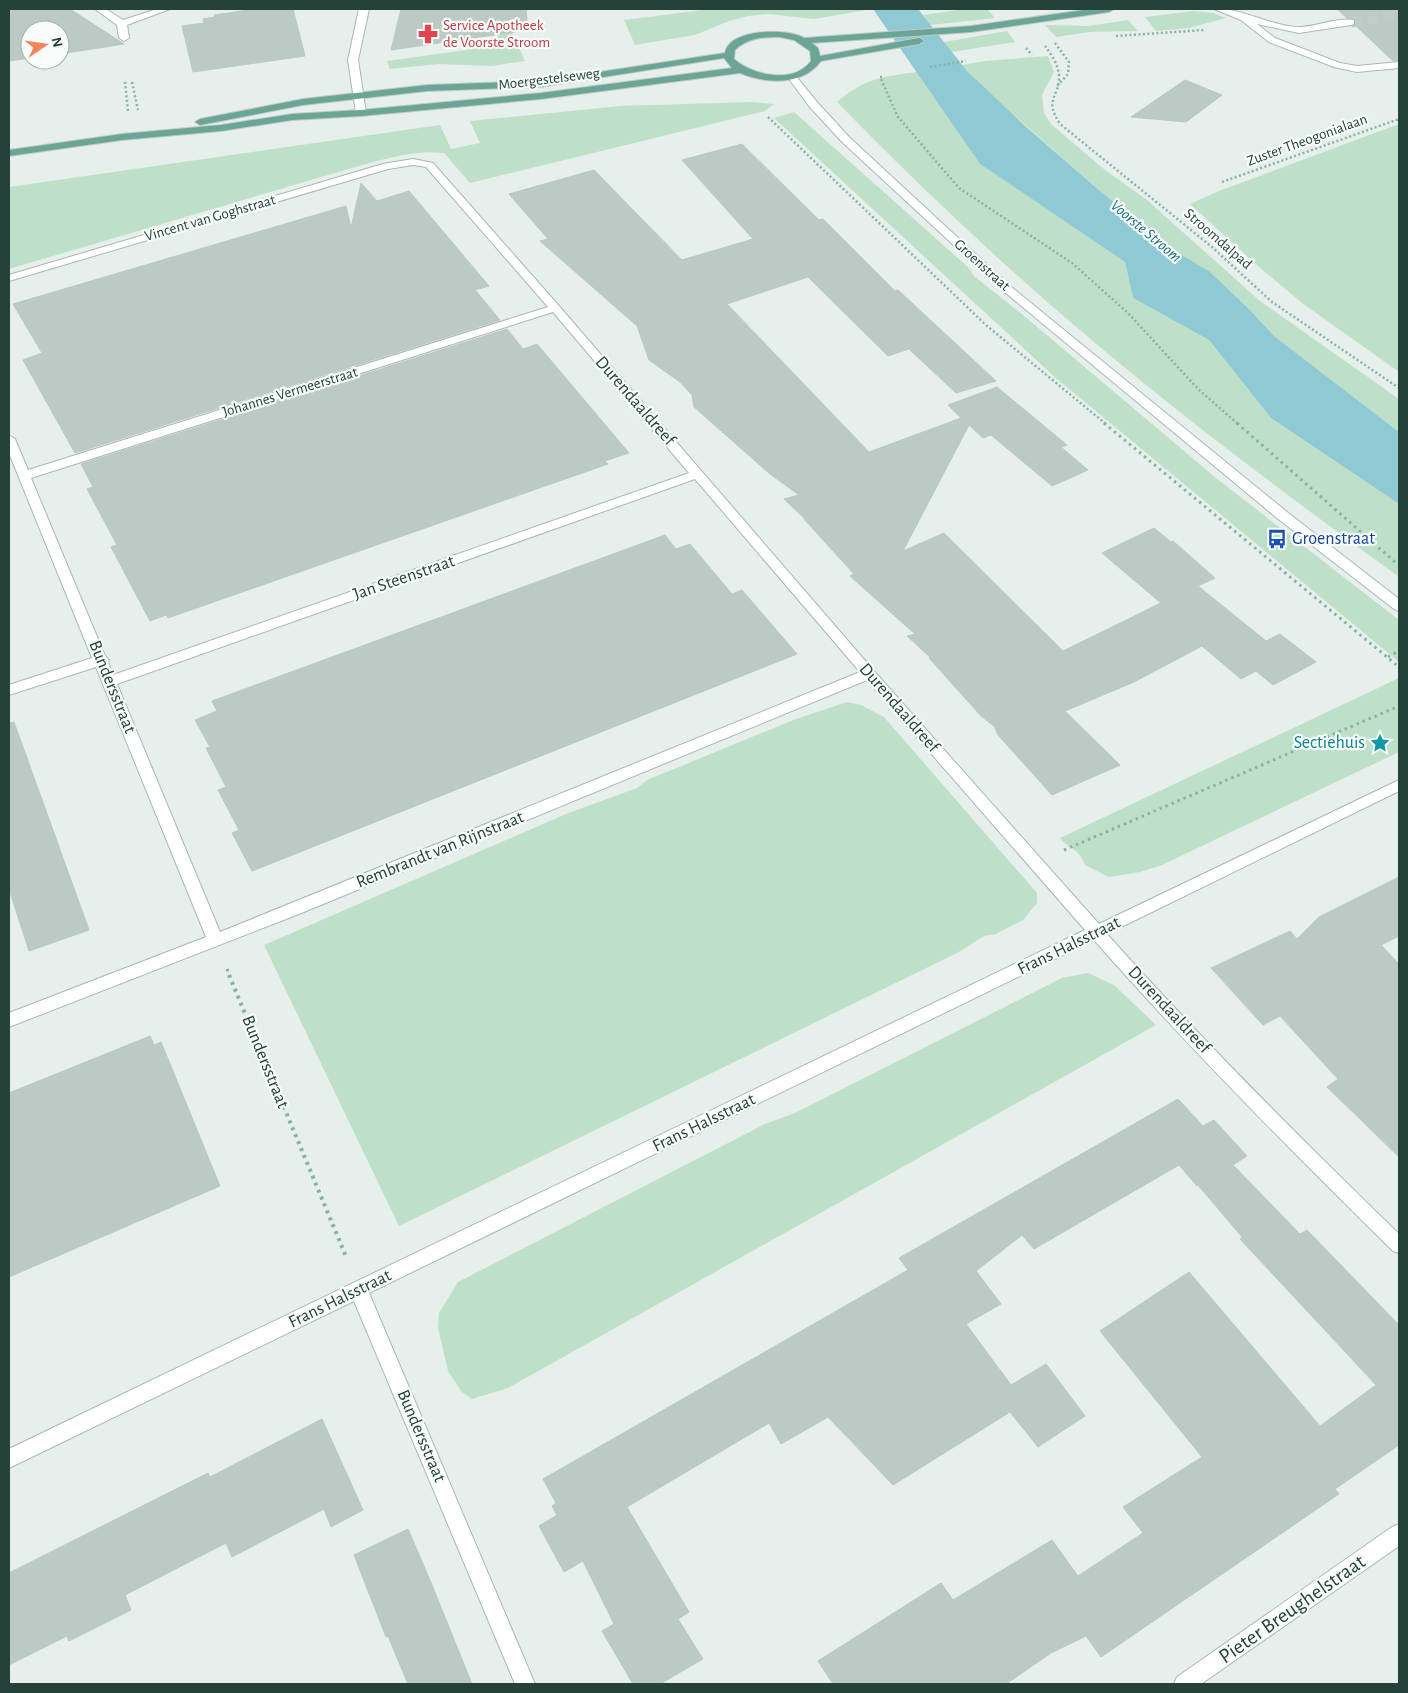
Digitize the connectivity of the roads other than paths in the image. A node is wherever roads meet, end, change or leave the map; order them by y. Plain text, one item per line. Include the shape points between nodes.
1 (100, 9) edge
2 (165, 9) edge
3 (364, 9) edge
4 (1109, 9) edge
5 (1218, 9) edge
6 (1244, 18) junction
7 (1351, 22) tunnel mouth
8 (122, 24) junction
9 (943, 33) junction
10 (124, 38) dead end
11 (804, 41) junction
12 (728, 55) junction
13 (817, 59) junction
14 (1399, 65) edge
15 (740, 70) junction
16 (792, 76) junction
17 (358, 97) junction
18 (361, 113) junction
19 (122, 137) junction
20 (9, 153) edge
21 (413, 162) joint
22 (9, 278) edge
23 (555, 308) junction
24 (9, 439) edge
25 (698, 474) junction
26 (24, 476) junction
27 (1399, 606) edge
28 (102, 660) junction
29 (869, 674) junction
30 (110, 681) junction
31 (9, 690) edge
32 (1399, 786) edge
33 (1098, 932) junction
34 (215, 940) junction
35 (9, 1020) edge
36 (1399, 1245) edge
37 (360, 1290) junction
38 (9, 1459) edge
39 (1399, 1534) edge
40 (525, 1684) edge
41 (1184, 1684) edge

1 - 8 street
2 - 8 street
3 - 17 street via 353,60
4 - 9 main road
5 - 6 street
6 - 7 street via 1299,30
6 - 14 street via 1272,40 1337,65 1357,69
8 - 10 street
9 - 11 main road
9 - 13 main road
11 - 12 main road via 780,34 760,34 739,41
11 - 13 main road via 815,50
12 - 15 main road via 732,65
12 - 17 main road, Moergestelseweg via 540,84 427,88
13 - 16 main road via 809,69
15 - 16 main road via 762,78
15 - 18 main road, Moergestelseweg via 541,96
16 - 27 street, Groenstraat via 845,139 1006,287 1282,515
17 - 18 street
17 - 19 main road, Moergestelseweg via 303,102
18 - 19 main road, Moergestelseweg via 292,117 221,128
19 - 20 main road, Moergestelseweg
21 - 22 street, Vincent van Goghstraat via 387,166
21 - 23 street, Durendaaldreef via 429,165
23 - 25 street, Durendaaldreef
23 - 26 street, Johannes Vermeerstraat
24 - 26 street, Bundersstraat
25 - 29 street, Durendaaldreef
25 - 30 street, Jan Steenstraat
26 - 28 street, Bundersstraat
28 - 30 street, Bundersstraat
28 - 31 street
29 - 33 street, Durendaaldreef
29 - 34 street, Rembrandt van Rijnstraat via 303,907
30 - 34 street, Bundersstraat
32 - 33 street, Frans Halsstraat
33 - 36 street, Durendaaldreef via 1146,988
33 - 37 street, Frans Halsstraat
34 - 35 street, Rembrandt van Rijnstraat
37 - 38 street, Frans Halsstraat
37 - 40 street, Bundersstraat
39 - 41 street, Pieter Breughelstraat

